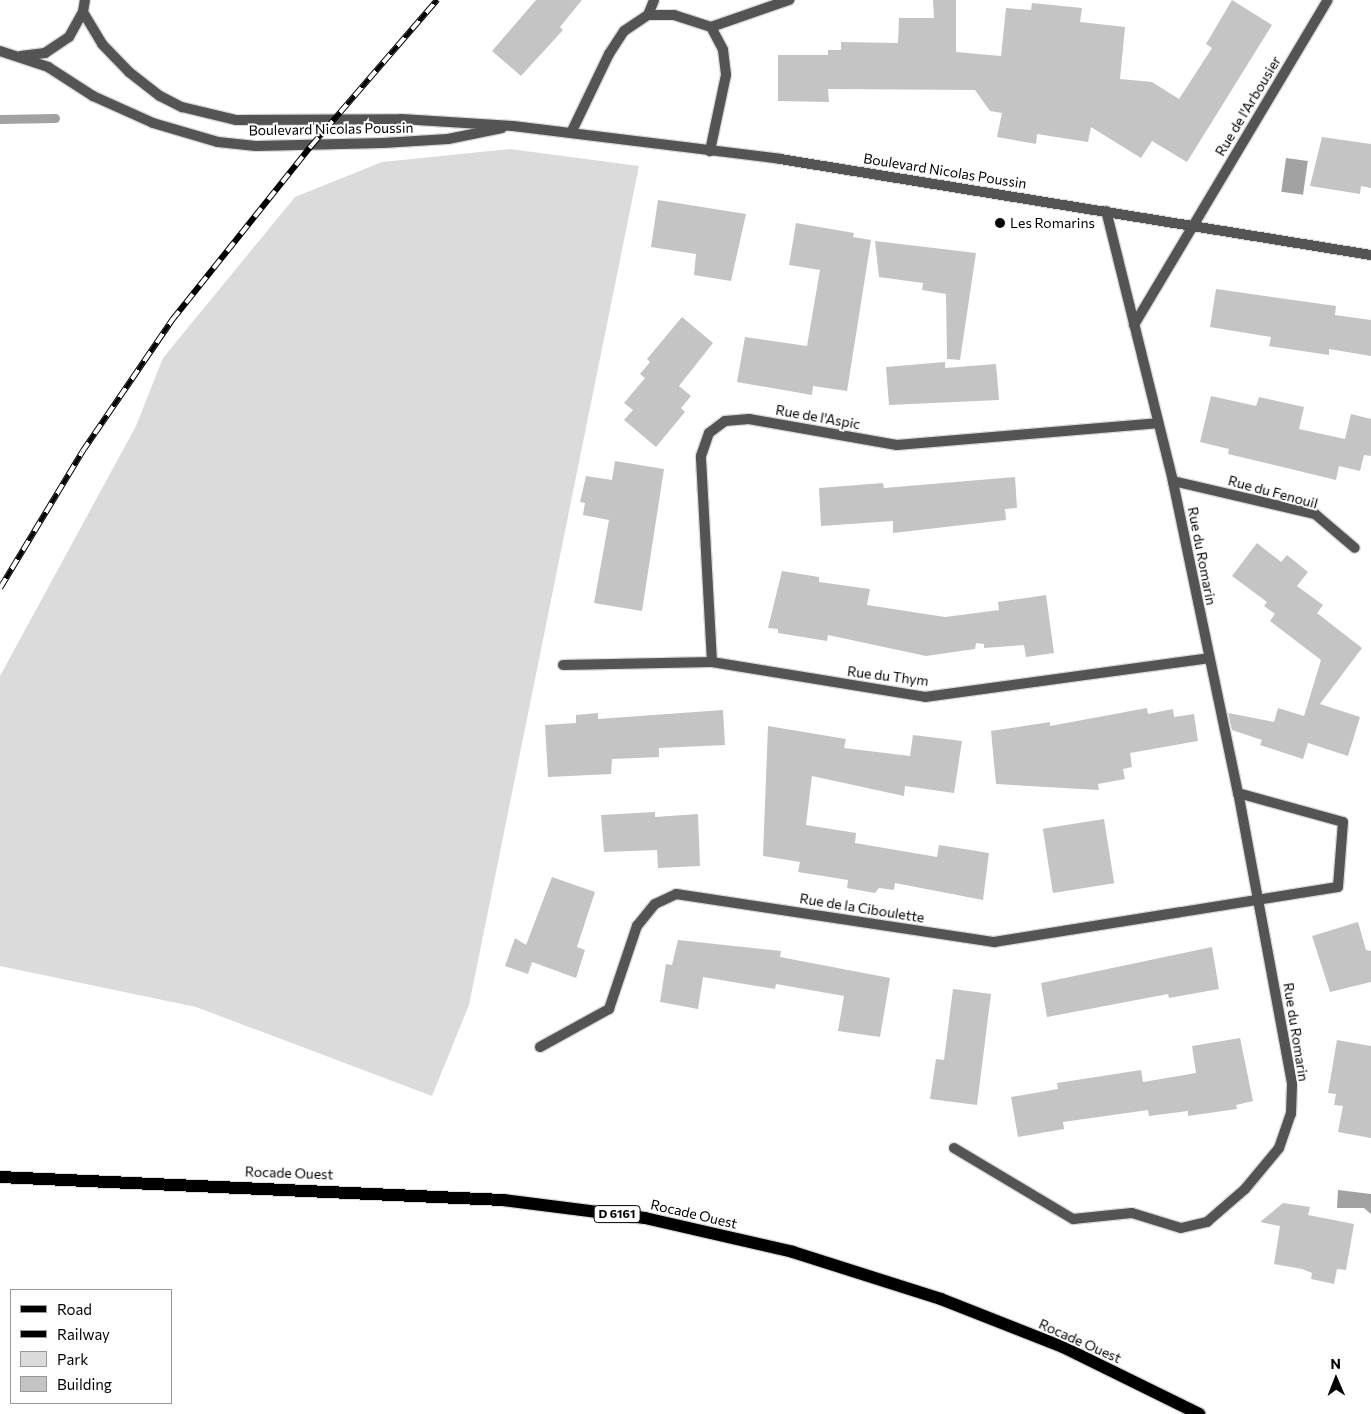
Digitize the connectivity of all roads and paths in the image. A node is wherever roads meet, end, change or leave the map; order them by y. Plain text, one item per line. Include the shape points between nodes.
1 (85, 0) edge
2 (654, 0) edge
3 (789, 0) edge
4 (1328, 0) edge
5 (83, 12) junction
6 (648, 15) junction
7 (711, 27) junction
8 (0, 51) edge
9 (18, 56) junction
10 (513, 126) junction
11 (571, 134) junction
12 (710, 151) junction
13 (1106, 211) junction
14 (1193, 226) junction
15 (1371, 255) edge
16 (1134, 325) junction
17 (1157, 423) junction
18 (1173, 480) junction
19 (1355, 548) dead end
20 (1208, 658) junction
21 (712, 662) junction
22 (563, 665) dead end
23 (1238, 793) junction
24 (1260, 900) junction
25 (540, 1046) dead end
26 (954, 1148) dead end
27 (0, 1177) edge
28 (1199, 1414) edge

1 - 5 street
2 - 6 street
3 - 7 street
4 - 14 street, Rue de l'Arbousier
5 - 9 street via 69,37 45,53
5 - 10 street, Boulevard Nicolas Poussin via 102,44 129,72 160,96 206,114 236,120 401,118
6 - 7 street via 688,18
6 - 11 street via 624,31 608,54
7 - 12 street via 723,50 726,75
8 - 9 street, Boulevard Nicolas Poussin
9 - 10 street, Boulevard Nicolas Poussin via 48,67 93,96 154,123 218,142 256,146 383,143 448,139
10 - 11 street, Boulevard Nicolas Poussin
11 - 12 street, Boulevard Nicolas Poussin
12 - 13 street, Boulevard Nicolas Poussin via 780,159
13 - 14 street, Boulevard Nicolas Poussin
13 - 16 street, Rue du Romarin
14 - 15 street, Boulevard Nicolas Poussin
14 - 16 street
16 - 17 street, Rue du Romarin
17 - 18 street, Rue du Romarin
17 - 21 street, Rue de l'Aspic via 897,445 749,419 725,420 709,433 701,456
18 - 19 street, Rue du Fenouil via 1315,514
18 - 20 street, Rue du Romarin
20 - 21 street, Rue du Thym via 925,697
20 - 23 street, Rue du Romarin
21 - 22 street, Rue du Thym
23 - 24 street, Rue du Romarin
23 - 24 street via 1343,822 1338,887
24 - 25 street, Rue de la Ciboulette via 994,942 676,894 655,904 637,926 609,1009
24 - 26 street, Rue du Romarin via 1292,1083 1291,1114 1279,1148 1244,1189 1207,1222 1181,1228 1132,1213 1073,1219
27 - 28 main road, Rocade Ouest / D 6161 via 494,1199 645,1218 793,1252 941,1299 1063,1347

